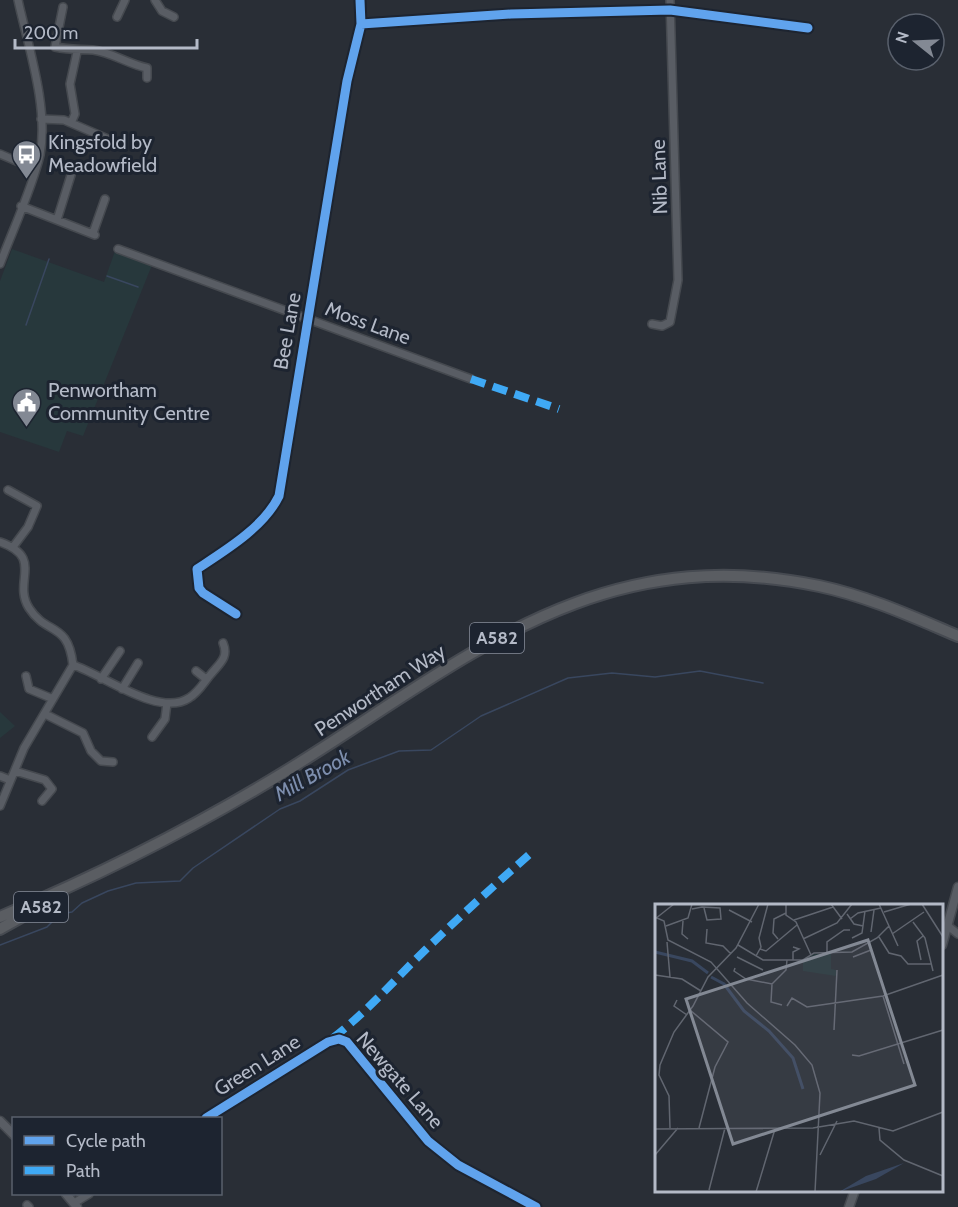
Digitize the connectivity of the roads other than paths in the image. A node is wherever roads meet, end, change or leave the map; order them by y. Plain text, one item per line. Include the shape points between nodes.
1 (18, 0) edge
2 (125, 0) edge
3 (155, 0) edge
4 (360, 0) edge
5 (670, 0) edge
6 (63, 7) dead end
7 (670, 10) junction
8 (117, 17) dead end
9 (174, 17) dead end
10 (361, 24) junction
11 (808, 27) dead end
12 (76, 52) junction
13 (147, 68) junction
14 (155, 68) dead end
15 (147, 78) dead end
16 (41, 119) junction
17 (71, 123) junction
18 (122, 145) dead end
19 (0, 154) edge
20 (35, 169) junction
21 (70, 175) dead end
22 (105, 199) dead end
23 (21, 206) junction
24 (57, 220) junction
25 (118, 249) dead end
26 (0, 264) edge
27 (307, 318) junction
28 (652, 324) dead end
29 (471, 379) dead end
30 (8, 490) dead end
31 (0, 543) edge
32 (13, 547) junction
33 (236, 614) dead end
34 (958, 636) edge
35 (223, 643) dead end
36 (120, 651) dead end
37 (138, 663) dead end
38 (73, 665) junction
39 (196, 670) dead end
40 (26, 675) dead end
41 (101, 679) junction
42 (206, 679) junction
43 (122, 689) junction
44 (53, 699) junction
45 (167, 704) junction
46 (45, 714) junction
47 (152, 737) dead end
48 (113, 762) dead end
49 (15, 771) junction
50 (0, 776) edge
51 (10, 780) junction
52 (42, 801) dead end
53 (0, 806) edge
54 (80, 882) junction
55 (958, 887) edge
56 (0, 917) edge
57 (948, 926) junction
58 (0, 929) edge
59 (958, 934) edge
60 (943, 942) edge
61 (328, 1042) joint
62 (209, 1117) edge
63 (0, 1121) edge
64 (12, 1133) edge
65 (855, 1192) edge
66 (88, 1195) edge
67 (76, 1205) edge
68 (536, 1207) edge
69 (849, 1207) edge

1 - 16 street
2 - 8 street
3 - 9 street via 162,11
4 - 10 street, Bee Lane
5 - 7 street
6 - 12 street via 55,47
7 - 10 street via 511,14
7 - 11 street
7 - 28 street, Nib Lane via 678,280 670,322 662,326
10 - 27 street, Bee Lane via 347,81
12 - 13 street via 92,50
12 - 17 street via 70,84 75,114
13 - 14 street
13 - 15 street
16 - 17 street
16 - 20 street via 40,155
17 - 18 street
19 - 20 street
20 - 23 street
21 - 24 street
22 - 24 street via 94,234
23 - 24 street
23 - 26 street
25 - 27 street, Moss Lane
27 - 29 street, Moss Lane
27 - 33 street, Bee Lane via 279,496 254,527 197,569 203,593
30 - 32 street via 37,506
31 - 32 street
32 - 38 street via 24,558 28,607 65,635
34 - 54 highway, Penwortham Way / A582 via 880,604 822,586 768,577 715,575 639,583 577,601 488,642 273,779
35 - 42 street via 225,658
36 - 41 street
37 - 43 street
38 - 41 street
38 - 44 street
39 - 42 street
40 - 44 street via 26,692
41 - 43 street
42 - 45 street via 190,698
43 - 45 street
44 - 46 street
45 - 47 street via 165,719
46 - 48 street via 83,733 91,751 101,761
46 - 49 street
49 - 51 street
49 - 52 street via 45,780 52,789
50 - 51 street
51 - 53 street
54 - 56 highway, Penwortham Way / A582
54 - 58 highway, Penwortham Way / A582
55 - 57 street
57 - 59 street
57 - 60 street
61 - 62 street, Green Lane
61 - 68 street, Newgate Lane via 335,1038 346,1042 428,1141 458,1165
63 - 64 street
65 - 69 street
66 - 67 street

